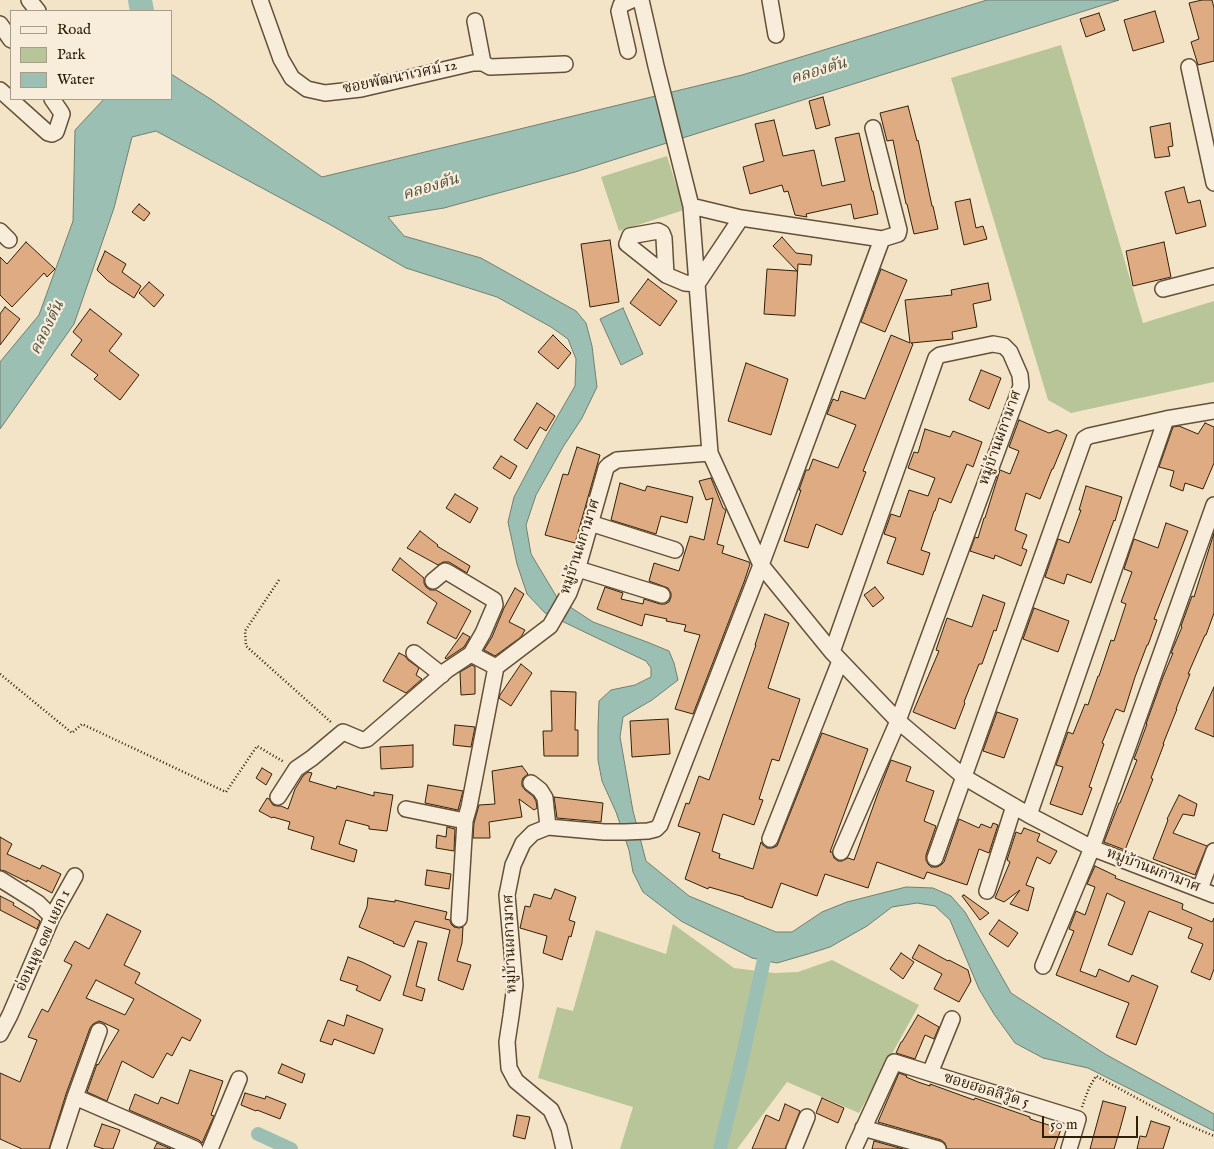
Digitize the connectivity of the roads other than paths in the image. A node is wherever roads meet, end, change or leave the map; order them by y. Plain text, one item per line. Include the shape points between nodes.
1 (29, 0) edge
2 (260, 0) edge
3 (632, 0) edge
4 (641, 0) edge
5 (770, 0) edge
6 (37, 10) edge
7 (475, 20) dead end
8 (0, 24) edge
9 (776, 35) dead end
10 (10, 39) edge
11 (628, 51) dead end
12 (484, 63) junction
13 (566, 64) dead end
14 (1189, 67) dead end
15 (0, 90) edge
16 (10, 99) edge
17 (11, 100) edge
18 (53, 100) edge
19 (873, 128) dead end
20 (1214, 183) edge
21 (691, 206) junction
22 (740, 218) junction
23 (882, 239) junction
24 (666, 275) dead end
25 (1214, 276) edge
26 (697, 284) junction
27 (1163, 289) dead end
28 (1214, 411) edge
29 (1166, 419) junction
30 (710, 453) junction
31 (1214, 506) edge
32 (590, 524) junction
33 (675, 550) dead end
34 (761, 565) junction
35 (578, 569) junction
36 (433, 581) dead end
37 (662, 595) dead end
38 (414, 653) dead end
39 (471, 654) junction
40 (836, 656) junction
41 (496, 667) junction
42 (442, 675) junction
43 (898, 721) junction
44 (964, 777) junction
45 (531, 783) dead end
46 (278, 797) dead end
47 (1014, 806) junction
48 (406, 809) dead end
49 (1029, 815) junction
50 (465, 821) junction
51 (548, 827) junction
52 (770, 839) dead end
53 (1092, 848) junction
54 (1214, 851) edge
55 (841, 852) dead end
56 (935, 858) dead end
57 (74, 876) dead end
58 (0, 879) edge
59 (1200, 890) junction
60 (987, 891) dead end
61 (1214, 895) edge
62 (52, 917) junction
63 (459, 918) dead end
64 (1043, 966) dead end
65 (952, 1019) dead end
66 (99, 1031) dead end
67 (0, 1034) edge
68 (930, 1073) junction
69 (239, 1079) dead end
70 (75, 1097) junction
71 (808, 1117) dead end
72 (864, 1128) junction
73 (58, 1149) edge
74 (196, 1149) edge
75 (210, 1149) edge
76 (564, 1149) edge
77 (794, 1149) edge
78 (854, 1149) edge
79 (938, 1149) edge
80 (1069, 1149) edge

1 - 6 street
2 - 12 street, ซอยพัฒนาเวศม์ 12 via 281,59 292,78 307,89 325,93 361,89
3 - 11 street via 621,5 619,11
4 - 21 street, หมู่บ้านผกามาศ
5 - 9 street
7 - 12 street
8 - 10 street
12 - 13 street, ซอยพัฒนาเวศม์ 12 via 490,67
14 - 20 street
15 - 16 street
17 - 18 street via 52,134 56,132 62,114
19 - 23 street via 899,230 895,236
21 - 22 street
21 - 26 street, หมู่บ้านผกามาศ
22 - 23 street
22 - 26 street
23 - 34 street
24 - 26 street
25 - 27 street
26 - 30 street, หมู่บ้านผกามาศ
28 - 29 street
29 - 44 street via 1084,439
29 - 49 street
30 - 32 street, หมู่บ้านผกามาศ via 614,460 606,468
30 - 34 street, หมู่บ้านผกามาศ
31 - 53 street, หมู่บ้านผกามาศ
32 - 33 street
32 - 35 street, หมู่บ้านผกามาศ
34 - 40 street, หมู่บ้านผกามาศ
34 - 51 street via 660,825 648,831 604,832
35 - 37 street
35 - 41 street, หมู่บ้านผกามาศ via 569,593 550,626
36 - 39 street via 444,571 494,600 483,633
38 - 42 street
39 - 41 street
39 - 42 street
40 - 43 street, หมู่บ้านผกามาศ
40 - 43 street, หมู่บ้านผกามาศ via 936,358 993,344 1004,346 1020,375 1020,386
40 - 52 street
41 - 50 street
42 - 46 street via 367,739 343,732 296,768
43 - 44 street, หมู่บ้านผกามาศ
43 - 55 street
44 - 47 street, หมู่บ้านผกามาศ
44 - 56 street
45 - 51 street via 545,798
47 - 49 street, หมู่บ้านผกามาศ
47 - 60 street
48 - 50 street
49 - 53 street, หมู่บ้านผกามาศ
50 - 63 street
51 - 76 street, หมู่บ้านผกามาศ via 523,843 513,865 507,895 515,985 507,1042 509,1068 516,1081 551,1110
53 - 59 street, หมู่บ้านผกามาศ
53 - 64 street
54 - 59 street
57 - 62 street, อ่อนนุช ๑๗ แยก 1
58 - 62 street via 38,903
59 - 61 street, หมู่บ้านผกามาศ
62 - 67 street, อ่อนนุช ๑๗ แยก 1
65 - 68 street
66 - 70 street
68 - 72 street, ซอยฮอลลีวู๊ด 5 via 894,1062
68 - 80 street, ซอยฮอลลีวู๊ด 5 via 1078,1119
69 - 75 street
70 - 73 street
70 - 74 street
71 - 77 street
72 - 78 street
72 - 79 street

